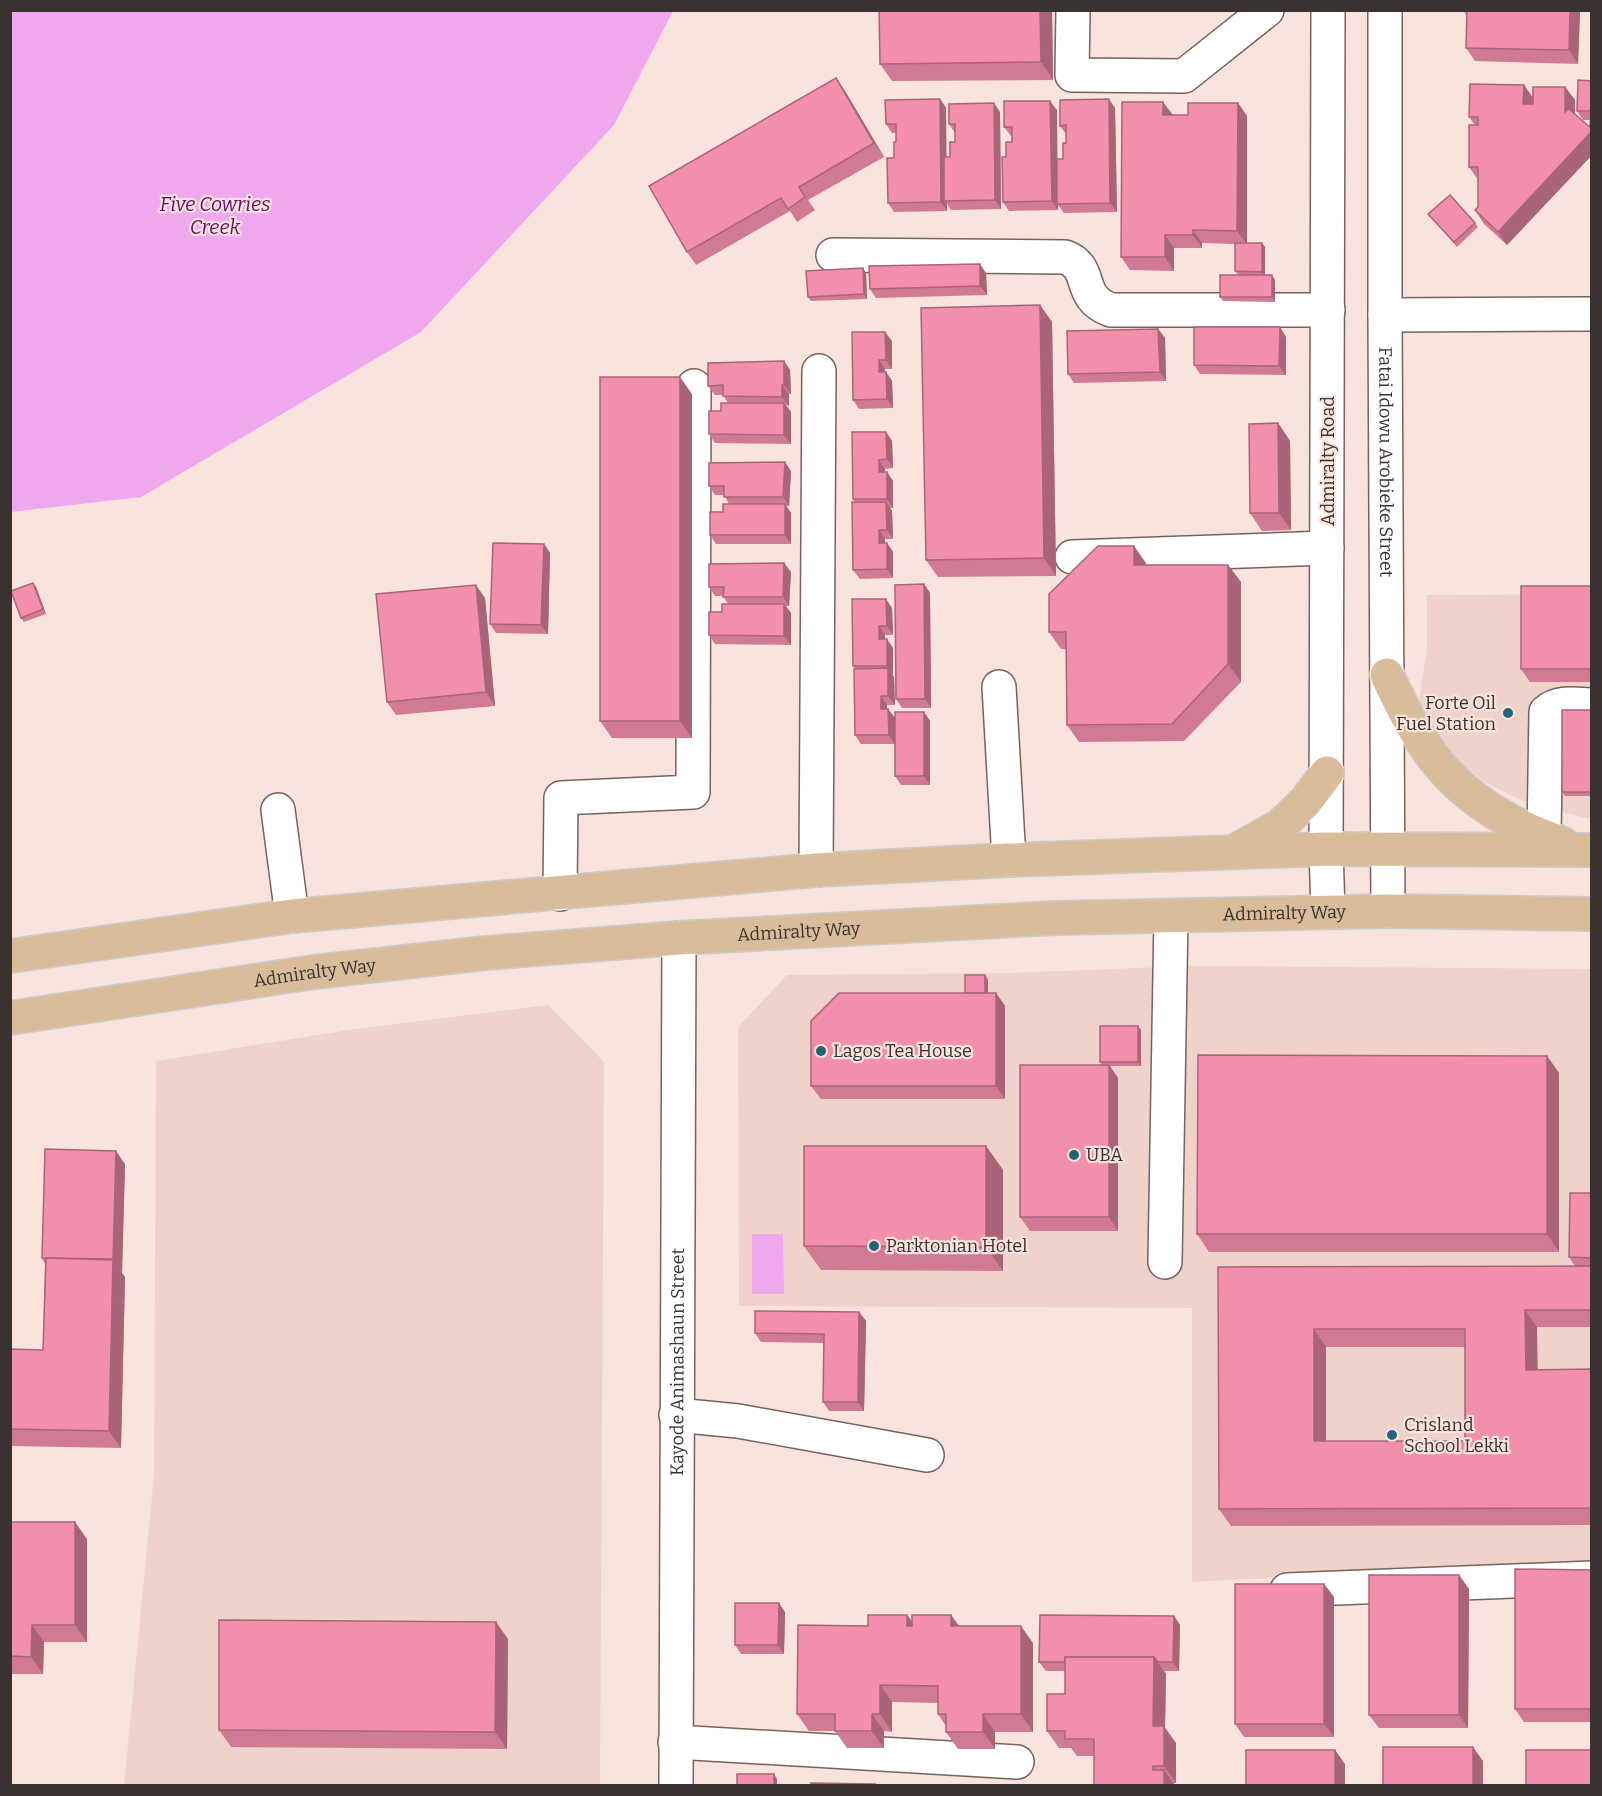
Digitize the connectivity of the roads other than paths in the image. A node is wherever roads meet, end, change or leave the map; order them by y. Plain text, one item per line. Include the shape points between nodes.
1 (1073, 10) edge
2 (1267, 10) edge
3 (1328, 10) edge
4 (1385, 10) edge
5 (833, 255) dead end
6 (1328, 310) junction
7 (1592, 314) edge
8 (1385, 315) junction
9 (819, 371) dead end
10 (694, 386) dead end
11 (1328, 549) junction
12 (1072, 556) dead end
13 (1387, 675) junction
14 (999, 687) dead end
15 (1592, 705) edge
16 (1328, 773) junction
17 (278, 810) dead end
18 (1544, 836) junction
19 (1388, 848) junction
20 (1326, 849) junction
21 (1585, 850) edge
22 (1233, 852) junction
23 (1009, 860) junction
24 (816, 870) junction
25 (560, 894) junction
26 (1388, 911) junction
27 (1328, 912) junction
28 (1592, 914) edge
29 (292, 916) junction
30 (1171, 916) junction
31 (679, 938) junction
32 (10, 956) edge
33 (10, 1018) edge
34 (1165, 1262) dead end
35 (676, 1415) junction
36 (927, 1455) dead end
37 (1592, 1578) edge
38 (1287, 1590) edge
39 (675, 1742) junction
40 (1017, 1762) dead end
41 (676, 1785) edge

1 - 2 street via 1072,75 1184,76
3 - 6 street, Admiralty Road
4 - 8 street, Fatai Idowu Arobieke Street
5 - 6 street via 1065,257 1080,266 1092,300 1111,310
6 - 11 street, Admiralty Road
7 - 8 street
8 - 13 street, Fatai Idowu Arobieke Street
9 - 24 street
10 - 25 street via 693,792 561,798
11 - 12 street
11 - 16 street, Admiralty Road
13 - 18 main road via 1420,741 1443,770 1472,796 1512,822
13 - 19 street, Fatai Idowu Arobieke Street
14 - 23 street
15 - 18 street via 1561,704 1546,712
16 - 20 street, Admiralty Road
16 - 22 main road via 1280,826
17 - 29 street
18 - 21 main road
19 - 20 main road
19 - 21 main road
19 - 26 street, Fatai Idowu Arobieke Street
20 - 22 main road
20 - 27 street, Admiralty Road
22 - 23 main road
23 - 24 main road
24 - 25 main road
25 - 29 main road
26 - 27 main road, Admiralty Way
26 - 28 main road, Admiralty Way
27 - 30 main road, Admiralty Way
29 - 32 main road
30 - 31 main road, Admiralty Way via 1055,918
30 - 34 street
31 - 33 main road, Admiralty Way via 314,972
31 - 35 street, Kayode Animashaun Street
35 - 36 street via 738,1421
35 - 39 street, Kayode Animashaun Street
37 - 38 street
39 - 40 street
39 - 41 street, Kayode Animashaun Street

